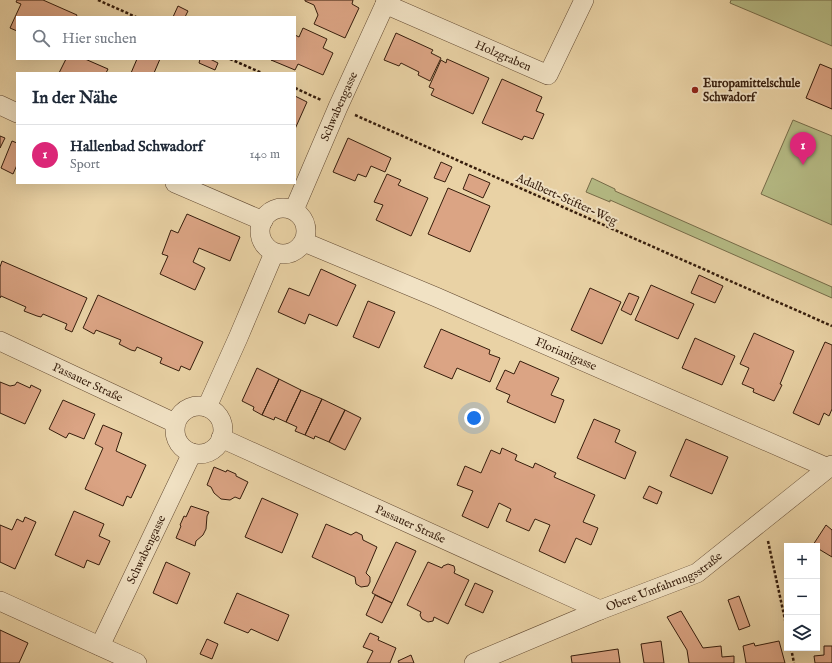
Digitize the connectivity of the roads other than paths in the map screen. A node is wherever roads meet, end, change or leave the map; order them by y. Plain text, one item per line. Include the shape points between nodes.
1 (584, 0) edge
2 (386, 2) edge
3 (0, 105) edge
4 (16, 113) edge
5 (177, 184) edge
6 (294, 210) junction
7 (263, 222) junction
8 (304, 242) junction
9 (274, 252) junction
10 (0, 341) edge
11 (206, 407) junction
12 (175, 423) junction
13 (221, 438) junction
14 (192, 453) junction
15 (830, 466) edge
16 (0, 601) edge
17 (600, 610) junction
18 (100, 646) junction
19 (137, 663) edge
20 (474, 663) edge

1 - 2 street, Holzgraben via 548,75
2 - 6 street, Schwabengasse
3 - 4 street
5 - 7 street
6 - 7 street via 280,208 271,212
6 - 8 street via 306,226
7 - 9 street via 261,236 264,243
8 - 9 street via 289,253
8 - 15 street, Florianigasse
9 - 11 street
10 - 12 street, Passauer Straße
11 - 12 street via 192,406 184,410
11 - 13 street via 219,417 223,430
12 - 14 street via 174,431 180,445
13 - 14 street via 208,452
13 - 17 street, Passauer Straße
14 - 18 street, Schwabengasse
15 - 17 street, Obere Umfahrungsstraße via 697,573
16 - 18 street
17 - 20 street, Obere Umfahrungsstraße
18 - 19 street

